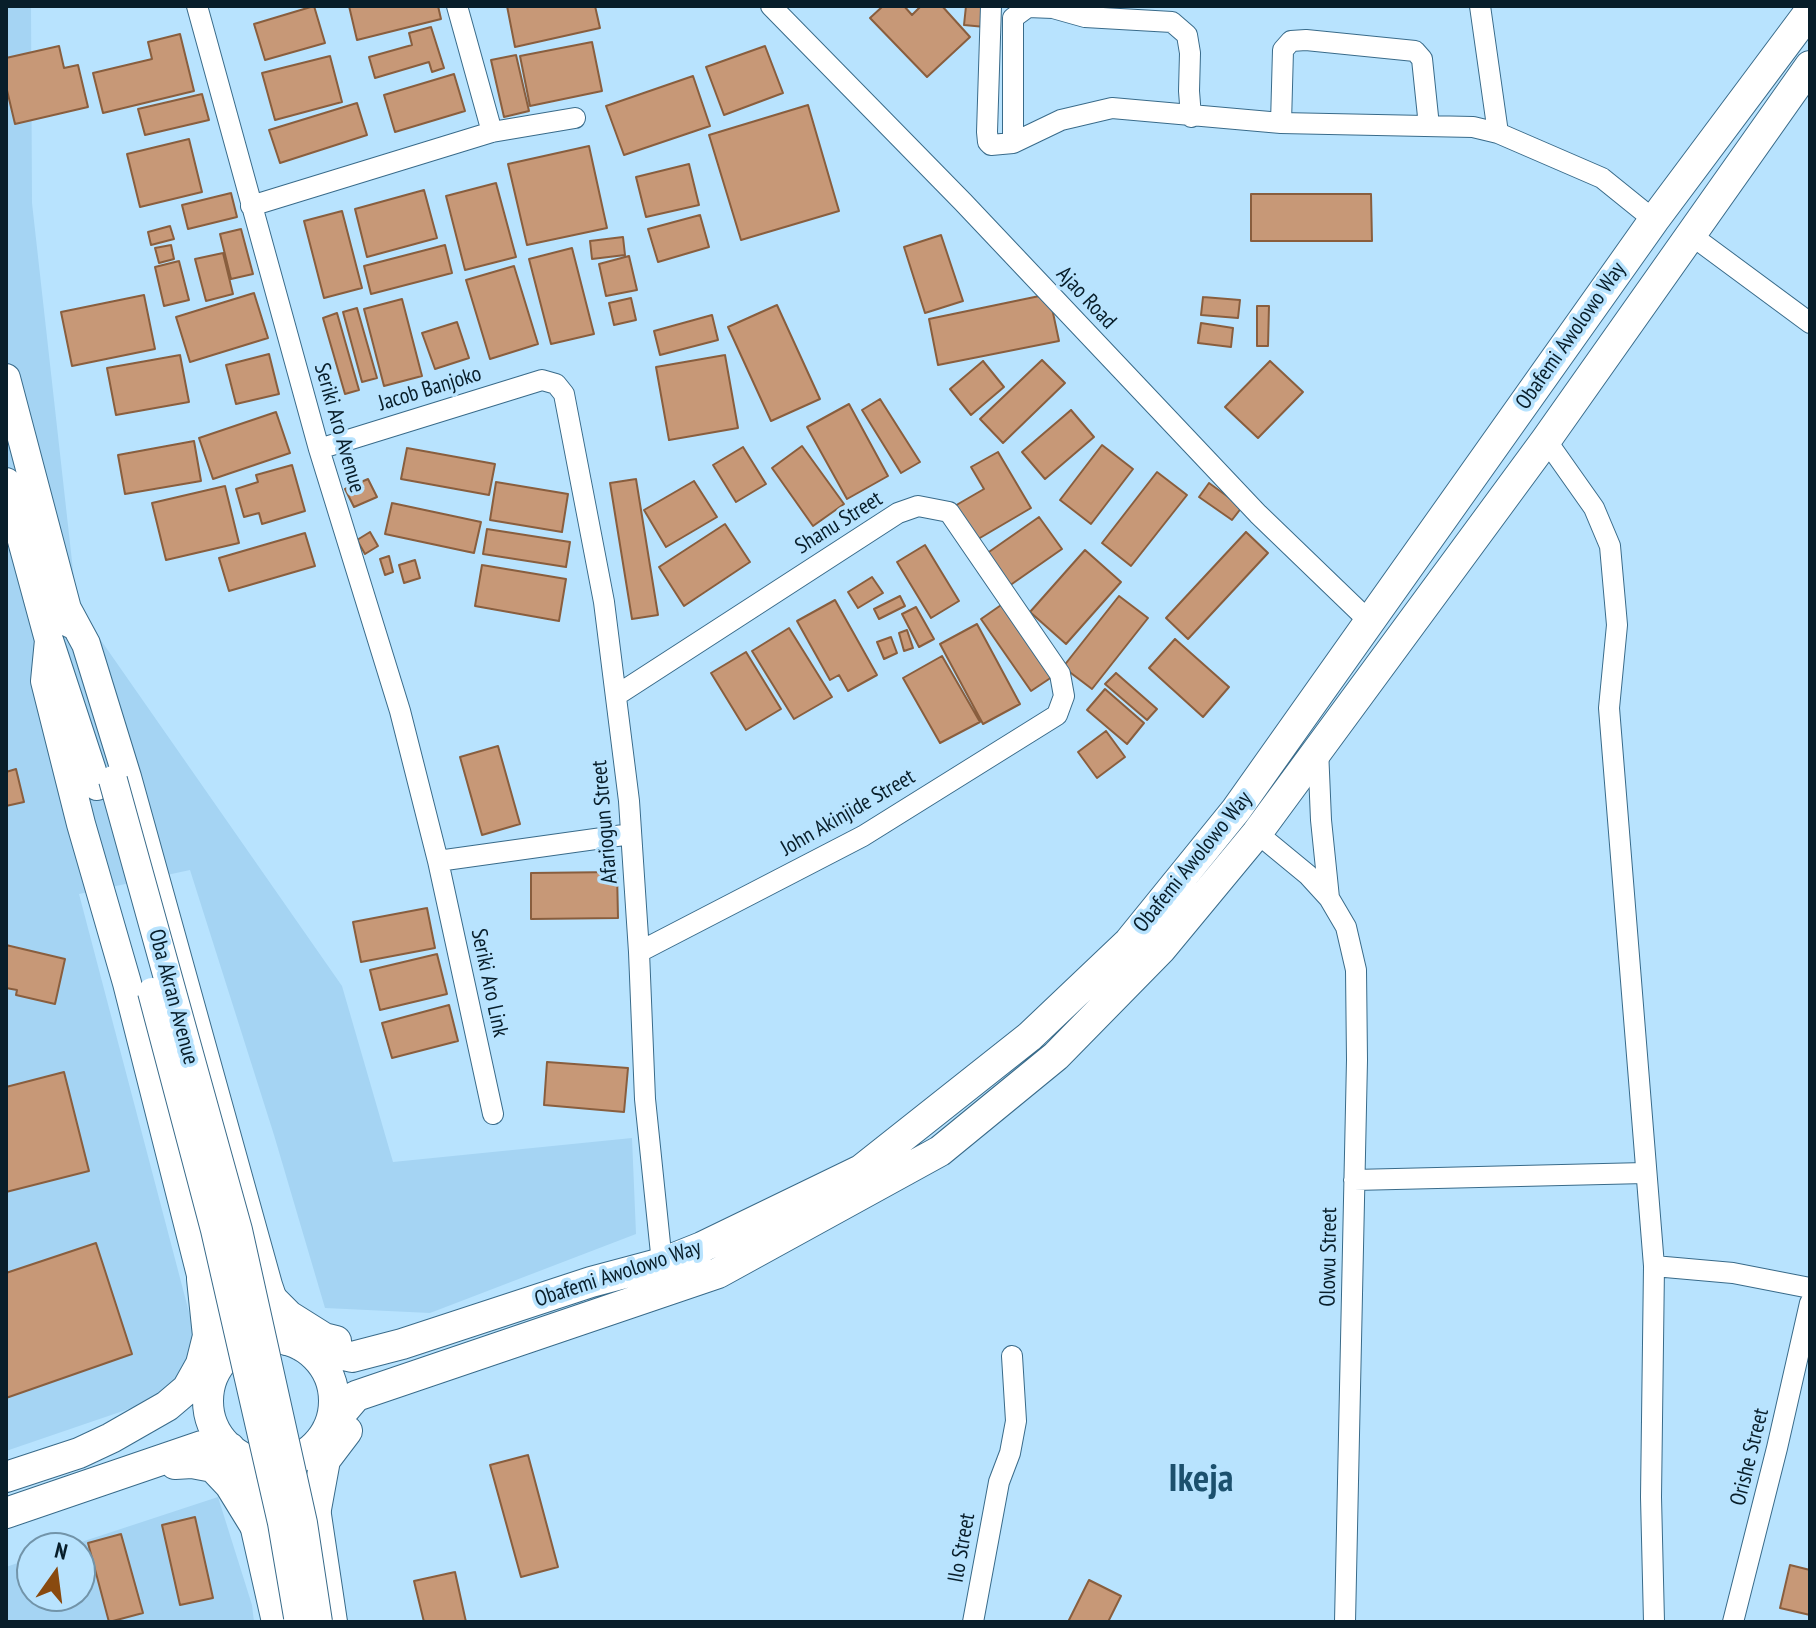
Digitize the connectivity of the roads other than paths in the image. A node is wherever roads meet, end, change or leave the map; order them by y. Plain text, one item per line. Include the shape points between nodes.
1 (197, 6) edge
2 (457, 6) edge
3 (771, 6) edge
4 (991, 6) edge
5 (1480, 6) edge
6 (1810, 11) edge
7 (1810, 66) edge
8 (1191, 117) junction
9 (575, 118) dead end
10 (1281, 123) junction
11 (1429, 126) junction
12 (492, 132) junction
13 (1498, 133) junction
14 (1013, 143) junction
15 (251, 206) junction
16 (1654, 220) junction
17 (1691, 235) junction
18 (1810, 323) edge
19 (6, 378) edge
20 (556, 384) joint
21 (1546, 440) junction
22 (319, 449) junction
23 (6, 482) edge
24 (66, 607) junction
25 (1369, 621) junction
26 (49, 640) junction
27 (617, 695) junction
28 (1064, 696) joint
29 (1318, 749) junction
30 (105, 783) junction
31 (1257, 833) junction
32 (631, 834) junction
33 (438, 861) junction
34 (1329, 898) junction
35 (639, 952) junction
36 (220, 1107) junction
37 (493, 1114) dead end
38 (163, 1123) junction
39 (1645, 1173) junction
40 (865, 1179) junction
41 (1354, 1180) junction
42 (662, 1263) junction
43 (1654, 1266) junction
44 (202, 1279) junction
45 (1810, 1288) edge
46 (274, 1301) junction
47 (1810, 1303) edge
48 (294, 1343) junction
49 (377, 1351) junction
50 (1012, 1356) dead end
51 (218, 1367) junction
52 (399, 1381) junction
53 (327, 1430) junction
54 (111, 1438) junction
55 (230, 1448) junction
56 (141, 1467) junction
57 (6, 1477) edge
58 (316, 1509) junction
59 (6, 1513) edge
60 (254, 1524) junction
61 (276, 1622) edge
62 (299, 1622) edge
63 (318, 1622) edge
64 (333, 1622) edge
65 (973, 1622) edge
66 (1345, 1622) edge
67 (1654, 1622) edge
68 (1733, 1622) edge

1 - 15 street, Seriki Aro Avenue
2 - 12 street
3 - 25 street, Ajao Road via 1258,514
4 - 14 street via 988,142
5 - 13 street
6 - 16 main road, Obafemi Awolowo Way
7 - 17 main road, Obafemi Awolowo Way
8 - 10 street
8 - 14 street via 1112,108 1061,120
8 - 14 street via 1187,35 1172,22 1085,17 1028,7 1013,18
9 - 12 street
10 - 11 street
10 - 11 street via 1283,50 1291,41 1306,40 1415,51 1422,59
11 - 13 street
12 - 15 street
13 - 16 street via 1602,178
15 - 22 street, Seriki Aro Avenue
16 - 25 main road, Obafemi Awolowo Way
17 - 18 street
17 - 21 main road, Obafemi Awolowo Way
19 - 24 main road, Oba Akran Avenue
20 - 22 street, Jacob Banjoko via 542,380
20 - 27 street, Afariogun Street via 564,394
21 - 29 main road, Obafemi Awolowo Way
21 - 39 street via 1594,508 1610,546 1617,625 1609,708
22 - 33 street, Seriki Aro Avenue via 400,711
23 - 26 main road, Oba Akran Avenue
24 - 30 main road, Oba Akran Avenue
24 - 36 main road via 86,644 127,777
25 - 40 main road, Obafemi Awolowo Way via 1236,810 1129,942
26 - 30 main road, Oba Akran Avenue
26 - 38 main road via 45,681
27 - 28 street, Shanu Street via 898,513 918,506 949,512 1060,674
27 - 32 street, Afariogun Street
28 - 35 street, John Akinjide Street via 1057,715 863,836
29 - 31 main road, Obafemi Awolowo Way
29 - 34 street, Olowu Street
30 - 62 main road, Oba Akran Avenue, bridge via 215,1230 282,1523
30 - 63 main road, Oba Akran Avenue, bridge via 238,1230 303,1523
31 - 34 street, Olowu Street
31 - 40 main road, Obafemi Awolowo Way via 1161,949 1056,1056 940,1151
32 - 33 street
32 - 35 street, Afariogun Street
33 - 37 street, Seriki Aro Link
34 - 41 street, Olowu Street via 1346,927 1356,970
35 - 42 street, Afariogun Street via 645,1099
36 - 38 main road via 216,1128 200,1136 179,1136
36 - 46 main road
38 - 44 main road
39 - 41 street
39 - 43 street
40 - 42 main road, Obafemi Awolowo Way
40 - 52 main road, Obafemi Awolowo Way via 718,1273
41 - 66 street, Olowu Street
42 - 49 main road, Obafemi Awolowo Way
43 - 45 street via 1733,1273
43 - 67 street
44 - 51 main road via 220,1355
44 - 54 main road via 208,1336 187,1389
46 - 48 main road
46 - 49 main road via 324,1338
47 - 68 street, Orishe Street
48 - 49 main road, Obafemi Awolowo Way via 352,1357
48 - 51 main road, Obafemi Awolowo Way via 245,1343
48 - 53 main road via 316,1357 328,1373 333,1412
50 - 65 street, Ilo Street via 1016,1421
51 - 54 main road, Obafemi Awolowo Way via 191,1409
51 - 55 main road via 207,1401 210,1419
52 - 53 main road, Obafemi Awolowo Way via 356,1396
52 - 58 main road via 363,1411 325,1460
53 - 55 main road, Obafemi Awolowo Way via 300,1457 283,1463 245,1459
53 - 58 main road via 310,1468
54 - 57 main road
55 - 56 main road via 202,1446
55 - 60 main road
56 - 59 main road
56 - 60 main road via 213,1467
58 - 64 main road
60 - 61 main road

